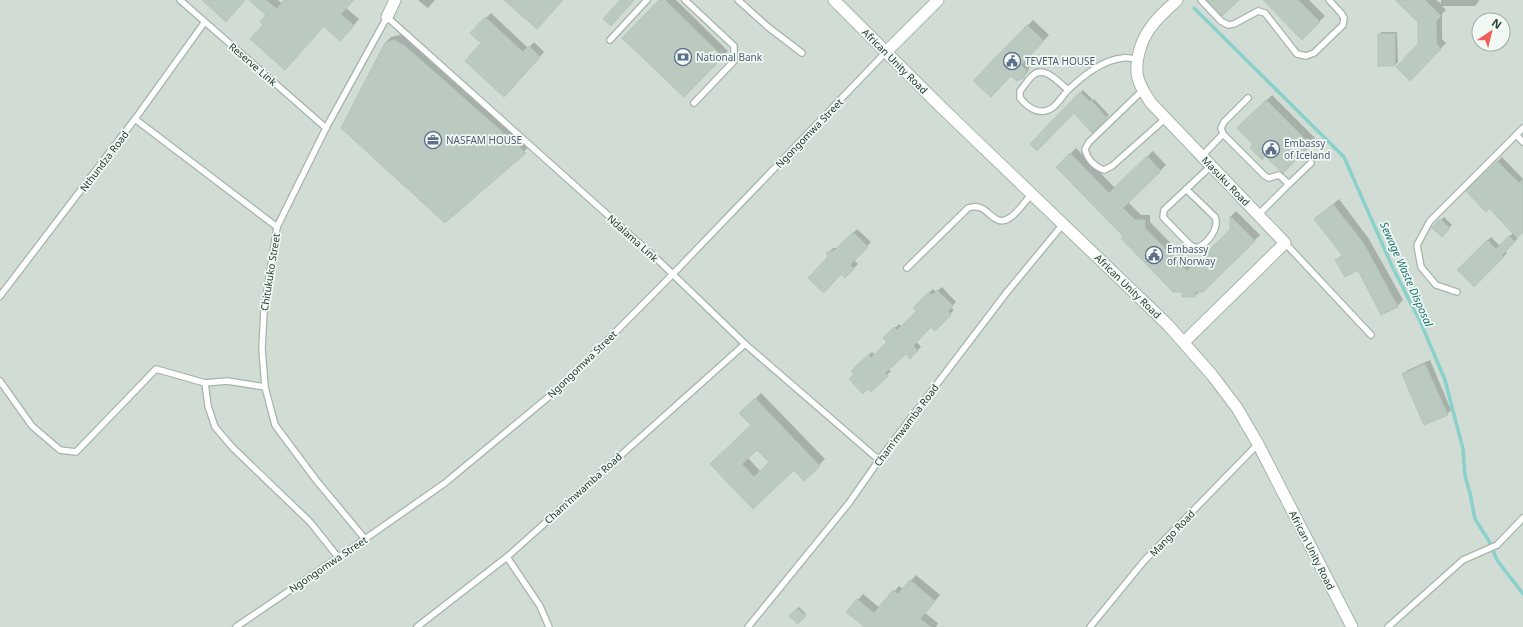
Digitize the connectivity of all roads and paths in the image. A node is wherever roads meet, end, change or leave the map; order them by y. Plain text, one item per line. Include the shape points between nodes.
1 (180, 0) edge
2 (395, 0) edge
3 (647, 0) edge
4 (685, 0) edge
5 (738, 0) edge
6 (834, 0) edge
7 (938, 0) edge
8 (1177, 0) edge
9 (1201, 0) edge
10 (1329, 0) edge
11 (387, 18) junction
12 (204, 23) junction
13 (610, 40) dead end
14 (886, 52) junction
15 (802, 53) dead end
16 (1138, 59) junction
17 (1068, 90) junction
18 (1143, 90) junction
19 (1248, 98) dead end
20 (694, 103) dead end
21 (1166, 118) junction
22 (135, 119) junction
23 (326, 128) junction
24 (1523, 128) edge
25 (1223, 134) junction
26 (1516, 135) junction
27 (1523, 142) edge
28 (1202, 156) junction
29 (1311, 162) dead end
30 (1211, 166) junction
31 (1289, 184) junction
32 (1186, 189) junction
33 (1032, 193) junction
34 (1258, 215) junction
35 (1064, 223) junction
36 (277, 227) junction
37 (1285, 243) junction
38 (907, 268) dead end
39 (672, 275) junction
40 (1457, 292) dead end
41 (0, 296) edge
42 (1371, 335) dead end
43 (1184, 342) junction
44 (745, 344) junction
45 (0, 381) edge
46 (205, 383) junction
47 (264, 387) junction
48 (1258, 444) junction
49 (879, 460) junction
50 (1523, 518) edge
51 (366, 539) junction
52 (338, 557) junction
53 (507, 557) junction
54 (236, 627) edge
55 (417, 627) edge
56 (549, 627) edge
57 (748, 627) edge
58 (1090, 627) edge
59 (1352, 627) edge
60 (1388, 627) edge

1 - 12 lane, Reserve Link
2 - 11 street, Chitukuko Street
3 - 13 lane
4 - 20 lane via 734,46 734,61
5 - 15 lane
6 - 14 street, African Unity Road
7 - 14 street
8 - 16 street, Masuku Road via 1150,28
9 - 10 lane via 1228,25 1251,13 1258,11 1265,14 1298,54 1306,56 1314,53 1343,25 1344,18 1341,12
11 - 23 lane, Chitukuko Street
11 - 39 lane, Ndalama Link
12 - 22 lane, Nthundza Road
12 - 23 lane, Reserve Link
14 - 33 street, African Unity Road
14 - 39 lane, Ngongomwa Street
16 - 17 lane via 1124,57 1110,60
16 - 18 street, Masuku Road via 1138,77
17 - 17 lane via 1053,108 1044,111 1032,110 1020,98 1020,91 1034,74 1042,72 1049,74
18 - 21 street, Masuku Road via 1151,103
18 - 21 lane via 1089,142 1085,149 1086,155 1098,168 1104,170 1112,166
19 - 25 lane via 1224,122 1221,128
21 - 28 street, Masuku Road
22 - 36 lane
22 - 41 lane, Nthundza Road
23 - 36 lane, Chitukuko Street
24 - 26 lane
25 - 28 lane
25 - 31 lane via 1265,176 1270,178 1279,175
26 - 27 lane
26 - 40 lane via 1430,221 1417,245 1421,267 1436,285
28 - 30 street, Masuku Road
29 - 31 lane
30 - 32 lane
30 - 34 street, Masuku Road
31 - 34 lane
32 - 32 lane via 1164,210 1163,217 1196,248 1202,246 1215,230 1217,222
33 - 35 street, African Unity Road
33 - 38 lane via 1011,217 1004,220 991,216 980,206 968,208
34 - 37 street, Masuku Road
35 - 43 street, African Unity Road
35 - 49 lane, Cham'mwamba Road via 1007,292
36 - 47 lane, Chitukuko Street via 264,310
37 - 42 lane
37 - 43 street
39 - 44 lane, Ndalama Link
39 - 51 lane, Ngongomwa Street via 563,384 445,483
43 - 48 street, African Unity Road via 1237,408
44 - 49 lane, Ndalama Link
44 - 53 lane, Cham'mwamba Road
45 - 46 lane via 32,426 60,450 76,452 156,369
46 - 47 lane via 227,382
46 - 52 lane via 208,406 215,427 310,522
47 - 51 lane, Chitukuko Street via 275,425 316,480
48 - 58 lane, Mango Road via 1144,561
48 - 59 street, African Unity Road
49 - 57 lane, Cham'mwamba Road via 849,503
50 - 60 lane via 1496,545 1463,560
51 - 52 lane, Ngongomwa Street
52 - 54 lane, Ngongomwa Street
53 - 55 lane, Cham'mwamba Road
53 - 56 lane via 540,606

